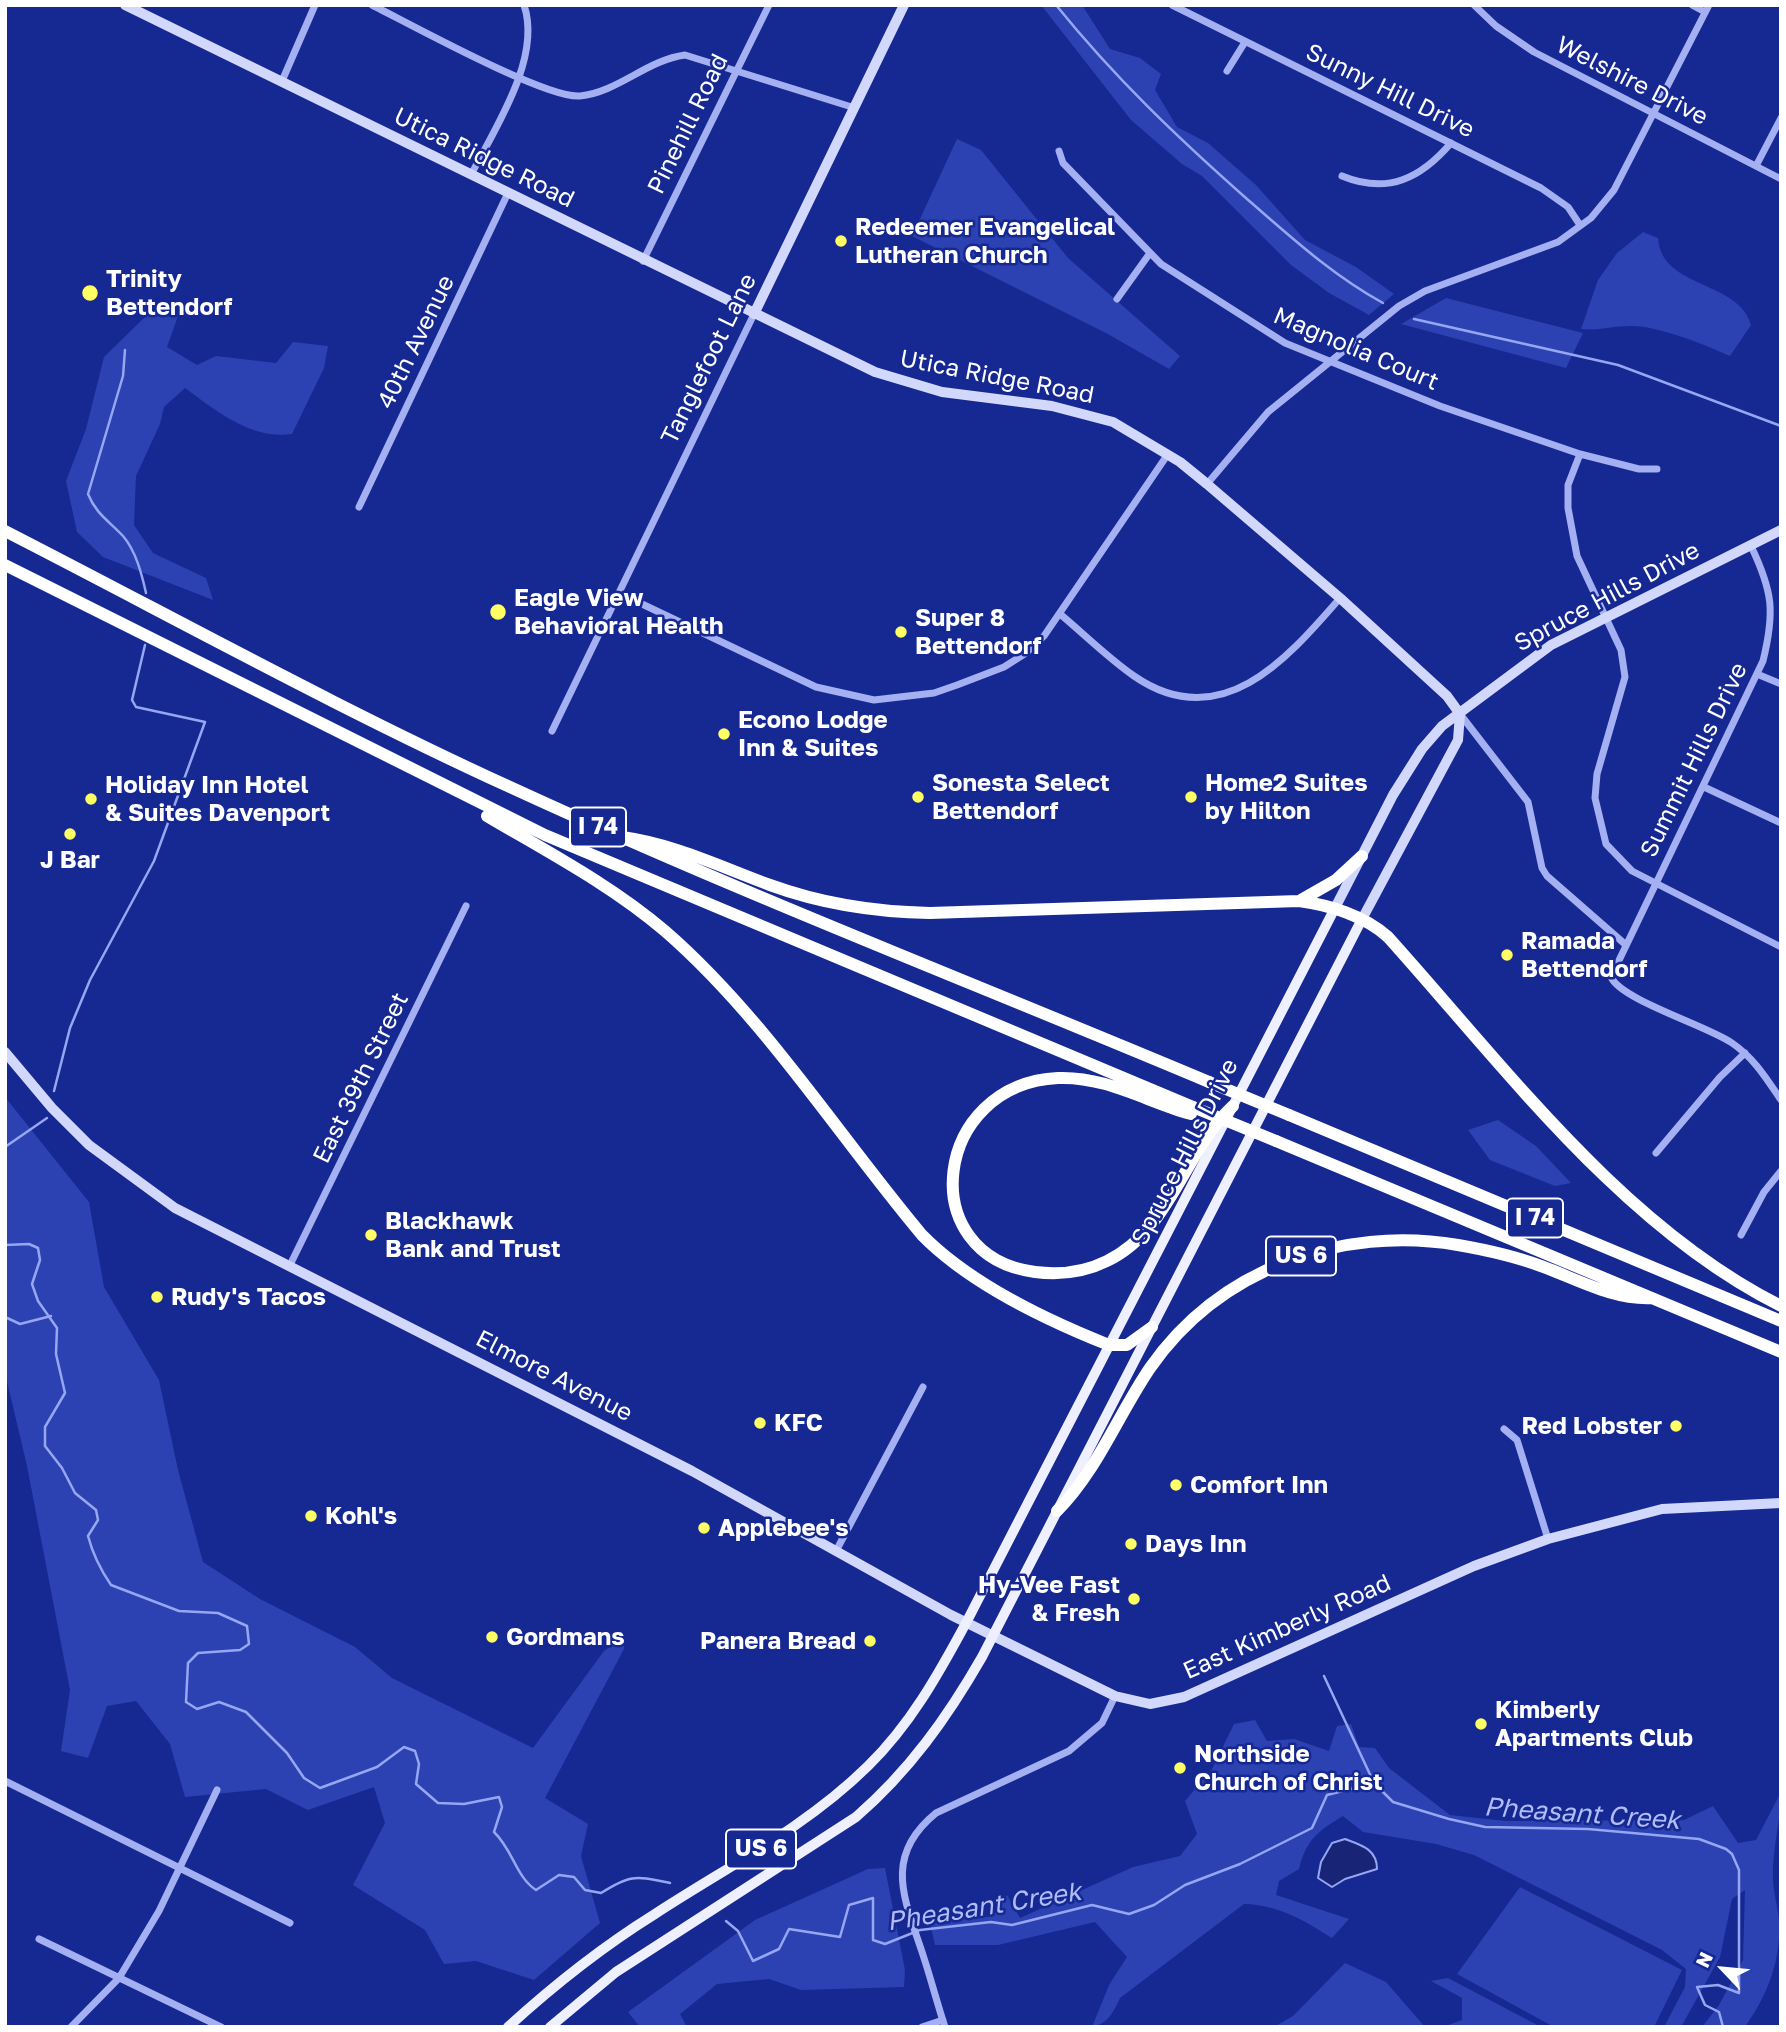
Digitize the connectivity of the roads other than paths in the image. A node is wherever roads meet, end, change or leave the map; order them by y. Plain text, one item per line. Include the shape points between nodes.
1 (125, 5) edge
2 (315, 5) edge
3 (372, 5) edge
4 (524, 5) edge
5 (769, 5) edge
6 (904, 5) edge
7 (1172, 5) edge
8 (1474, 5) edge
9 (1692, 5) edge
10 (1188, 9) edge
11 (1707, 9) edge
12 (1245, 42) junction
13 (735, 70) junction
14 (1227, 71) dead end
15 (518, 76) junction
16 (282, 81) junction
17 (855, 108) junction
18 (1655, 114) junction
19 (1781, 118) edge
20 (1451, 143) junction
21 (1059, 151) dead end
22 (1756, 166) junction
23 (471, 175) junction
24 (1342, 176) dead end
25 (1781, 179) edge
26 (508, 193) junction
27 (1580, 225) junction
28 (1150, 253) junction
29 (643, 261) junction
30 (1116, 299) dead end
31 (754, 314) junction
32 (1330, 362) junction
33 (1168, 454) junction
34 (1580, 454) junction
35 (1657, 469) dead end
36 (1207, 484) junction
37 (359, 507) dead end
38 (1781, 530) edge
39 (5, 531) edge
40 (1751, 546) junction
41 (5, 565) edge
42 (619, 593) junction
43 (1340, 598) junction
44 (1060, 614) junction
45 (1606, 618) junction
46 (1757, 674) junction
47 (1781, 684) edge
48 (1460, 713) junction
49 (552, 731) dead end
50 (1704, 787) junction
51 (469, 800) junction
52 (1781, 823) edge
53 (622, 837) junction
54 (1362, 856) junction
55 (1656, 884) junction
56 (1299, 901) junction
57 (466, 906) dead end
58 (1335, 908) junction
59 (1361, 921) junction
60 (1626, 945) junction
61 (1781, 947) edge
62 (5, 1052) edge
63 (1745, 1053) junction
64 (1781, 1100) edge
65 (1233, 1106) junction
66 (1192, 1110) junction
67 (1656, 1153) dead end
68 (1781, 1171) edge
69 (1741, 1235) dead end
70 (290, 1265) junction
71 (1652, 1298) junction
72 (1781, 1306) edge
73 (1781, 1321) edge
74 (1152, 1327) junction
75 (1110, 1345) junction
76 (1781, 1352) edge
77 (923, 1387) dead end
78 (1504, 1429) dead end
79 (1781, 1503) edge
80 (1058, 1511) junction
81 (1548, 1539) junction
82 (836, 1551) junction
83 (966, 1623) junction
84 (993, 1634) junction
85 (1115, 1696) junction
86 (5, 1781) edge
87 (218, 1790) dead end
88 (181, 1868) junction
89 (290, 1923) dead end
90 (38, 1939) dead end
91 (119, 1978) junction
92 (944, 2024) edge
93 (71, 2027) edge
94 (221, 2027) edge
95 (508, 2027) edge
96 (550, 2027) edge
97 (922, 2027) edge

1 - 16 main road, Utica Ridge Road
2 - 16 street
3 - 15 street
4 - 15 street via 530,30 527,56
5 - 13 street, Pinehill Road
6 - 17 main road, Tanglefoot Lane
7 - 10 street, Sunny Hill Drive
8 - 18 street, Welshire Drive via 1534,52
9 - 11 street
10 - 12 street, Sunny Hill Drive
11 - 18 street
12 - 14 street
12 - 20 street, Sunny Hill Drive
13 - 15 street via 685,55 671,57 606,91 578,96
13 - 17 street
13 - 29 street, Pinehill Road
15 - 23 street
16 - 23 main road, Utica Ridge Road
17 - 31 main road, Tanglefoot Lane
18 - 22 street, Welshire Drive
18 - 27 street via 1614,190
19 - 22 street
20 - 24 street via 1433,164 1389,184 1360,183
20 - 27 street, Sunny Hill Drive via 1541,188 1568,207
21 - 28 street, Magnolia Court via 1063,163
22 - 25 street, Welshire Drive
23 - 26 main road, Utica Ridge Road
26 - 29 main road, Utica Ridge Road
26 - 37 street, 40th Avenue
27 - 32 street via 1540,250 1425,291 1372,326
28 - 30 street
28 - 32 street, Magnolia Court via 1177,276 1266,333
29 - 31 main road, Utica Ridge Road
31 - 33 main road, Utica Ridge Road via 844,359 903,382 1078,411 1113,422
31 - 42 street, Tanglefoot Lane
32 - 34 street, Magnolia Court
32 - 36 street via 1268,412
33 - 36 main road, Utica Ridge Road
33 - 44 street
34 - 35 street, Magnolia Court
34 - 45 street via 1568,485 1569,508 1577,556
36 - 43 main road, Utica Ridge Road
38 - 40 main road, Spruce Hills Drive
39 - 53 highway, I 74 via 403,737
40 - 45 main road, Spruce Hills Drive
40 - 46 street, Summit Hills Drive via 1770,590 1773,611
41 - 51 highway, I 74
42 - 44 street via 808,684 874,700 934,694 1004,667 1027,653
42 - 49 street, Tanglefoot Lane
43 - 44 street via 1270,671 1232,692 1211,696 1171,693 1150,685
43 - 48 main road, Utica Ridge Road
45 - 48 main road, Spruce Hills Drive via 1551,645
45 - 55 street via 1621,650 1625,677 1597,774 1595,798 1606,844 1619,860
46 - 47 street
46 - 50 street, Summit Hills Drive
48 - 54 main road, Spruce Hills Drive via 1422,750
48 - 59 main road, Spruce Hills Drive via 1458,740
48 - 60 street, Utica Ridge Road via 1528,802 1547,876
50 - 52 street
50 - 55 street, Summit Hills Drive
51 - 66 highway, I 74
51 - 75 highway via 483,814 621,897 682,947 745,1014 937,1250 986,1284
53 - 56 highway via 656,841 805,896 880,911 930,914
53 - 73 highway, I 74, bridge
54 - 56 highway via 1324,889
54 - 58 main road, Spruce Hills Drive
55 - 60 street, Summit Hills Drive
55 - 61 street
56 - 58 highway
57 - 70 street, East 39th Street
58 - 59 highway
58 - 65 main road, Spruce Hills Drive / US 6
59 - 72 highway via 1388,937 1593,1164 1644,1214 1697,1256
59 - 74 main road, Spruce Hills Drive
60 - 63 street, Summit Hills Drive via 1611,977 1614,984
62 - 70 main road, Elmore Avenue via 52,1108 133,1179 175,1208
63 - 64 street
63 - 67 street
65 - 66 highway via 1216,1122 1142,1236 1097,1265 1054,1274 1016,1268 981,1247 959,1216 952,1178 962,1137 986,1107 1020,1087 1047,1079 1091,1081
65 - 75 main road, Spruce Hills Drive / US 6
66 - 71 highway, I 74, bridge
68 - 69 street
70 - 82 main road, Elmore Avenue via 703,1477
71 - 76 highway, I 74
71 - 80 highway, US 6 via 1629,1299 1519,1258 1444,1242 1360,1242 1290,1260 1233,1288 1184,1328 1151,1367 1077,1491
74 - 75 highway via 1127,1345
74 - 80 main road, Spruce Hills Drive
75 - 83 main road, Spruce Hills Drive / US 6
77 - 82 street
78 - 81 street via 1517,1440
79 - 81 main road, East Kimberly Road via 1662,1509
80 - 84 main road, Spruce Hills Drive / US 6
81 - 85 main road, East Kimberly Road via 1474,1566 1184,1697 1150,1704
82 - 83 main road, Elmore Avenue
83 - 84 main road, Elmore Avenue
83 - 95 main road, US 6 via 902,1727 836,1795 598,1952
84 - 85 main road, Elmore Avenue
84 - 96 main road, US 6 via 934,1734 873,1802 616,1972
85 - 92 street via 1102,1723 1069,1751 966,1797 923,1824 904,1854 901,1875 906,1908
86 - 88 street
87 - 88 street
88 - 89 street
88 - 91 street
90 - 91 street
91 - 93 street
91 - 94 street
92 - 97 street

